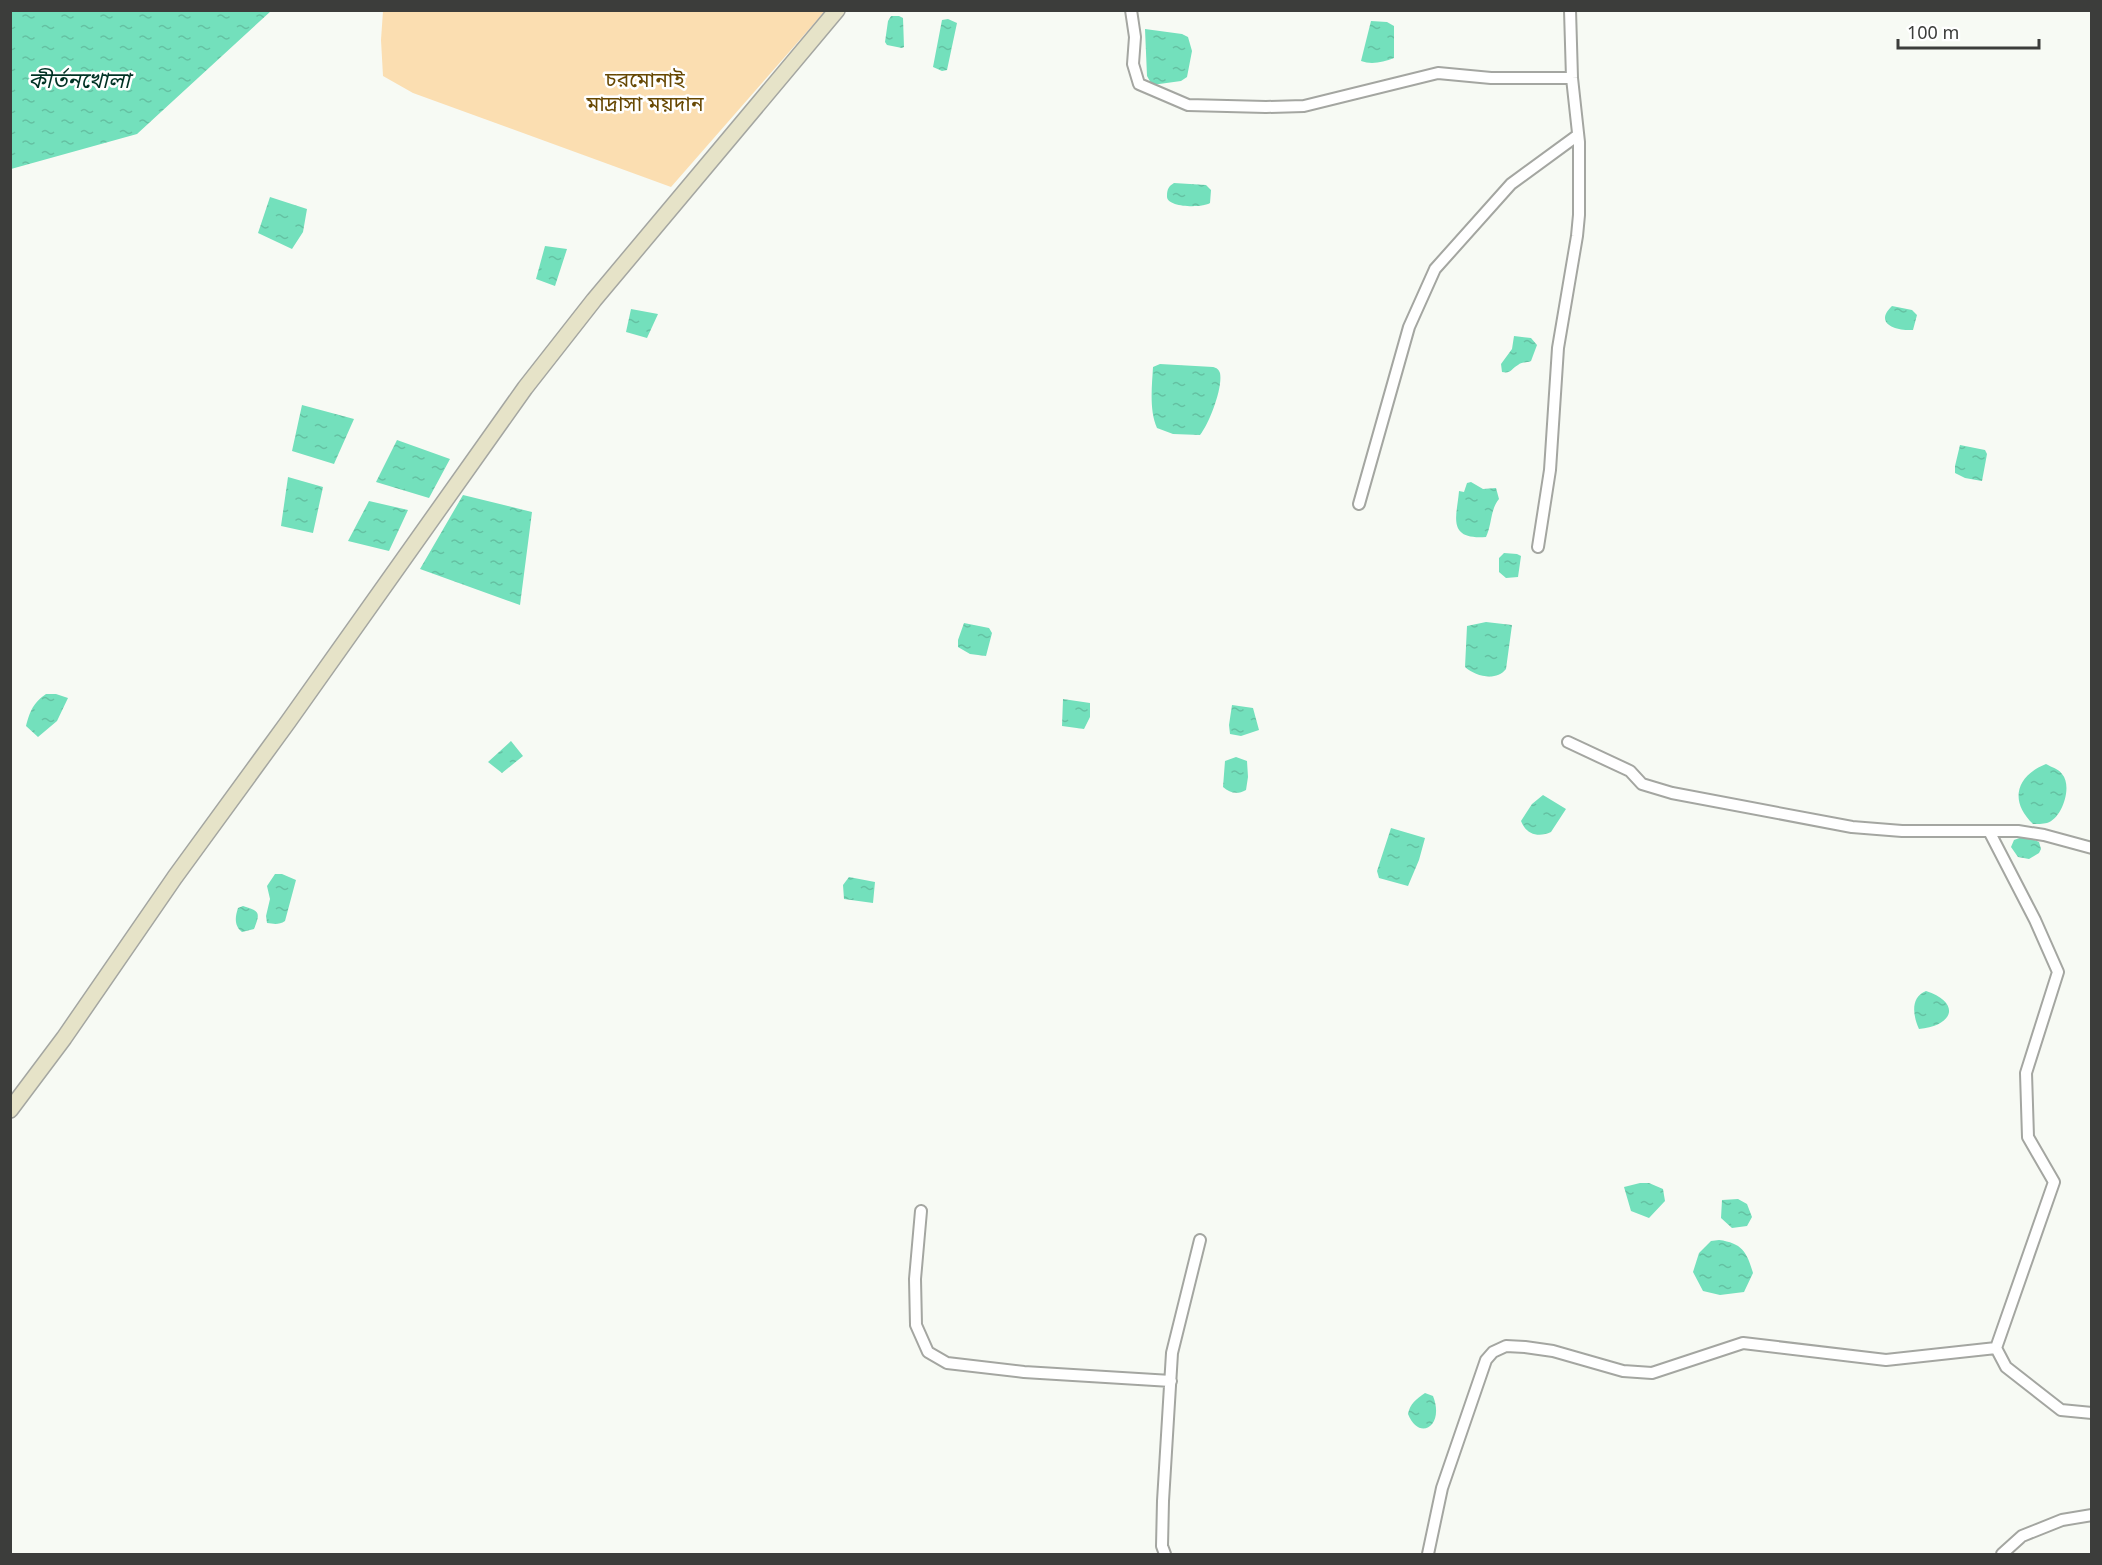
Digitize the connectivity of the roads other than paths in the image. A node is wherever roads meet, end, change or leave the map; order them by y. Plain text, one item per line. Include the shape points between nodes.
1 (837, 10) edge
2 (1131, 10) edge
3 (1570, 10) edge
4 (1572, 78) junction
5 (1578, 135) junction
6 (1359, 504) dead end
7 (1538, 547) dead end
8 (1568, 741) dead end
9 (1989, 831) junction
10 (2091, 848) edge
11 (10, 1110) edge
12 (921, 1211) dead end
13 (1200, 1240) dead end
14 (1996, 1348) junction
15 (1171, 1381) junction
16 (2091, 1413) edge
17 (2091, 1515) edge
18 (1165, 1554) edge
19 (1428, 1554) edge
20 (2002, 1554) edge

1 - 11 main road via 525,388
2 - 4 street via 1133,64 1139,84 1188,105 1304,106 1438,73 1491,78
3 - 4 street
4 - 5 street
5 - 6 street via 1510,184 1436,269 1409,327
5 - 7 street via 1577,236 1558,348 1550,470
8 - 9 street via 1630,771 1642,784 1672,793 1852,827
9 - 10 street via 2044,835
9 - 14 street via 2058,972 2026,1073 2028,1137 2054,1182
12 - 15 street via 915,1278 916,1325 928,1352 947,1363
13 - 15 street via 1172,1353
14 - 16 street via 2006,1366 2061,1410
14 - 19 street via 1886,1360 1743,1343 1652,1373 1623,1371 1553,1351 1506,1346 1486,1360 1442,1488
15 - 18 street via 1162,1546
17 - 20 street via 2062,1520 2022,1536

